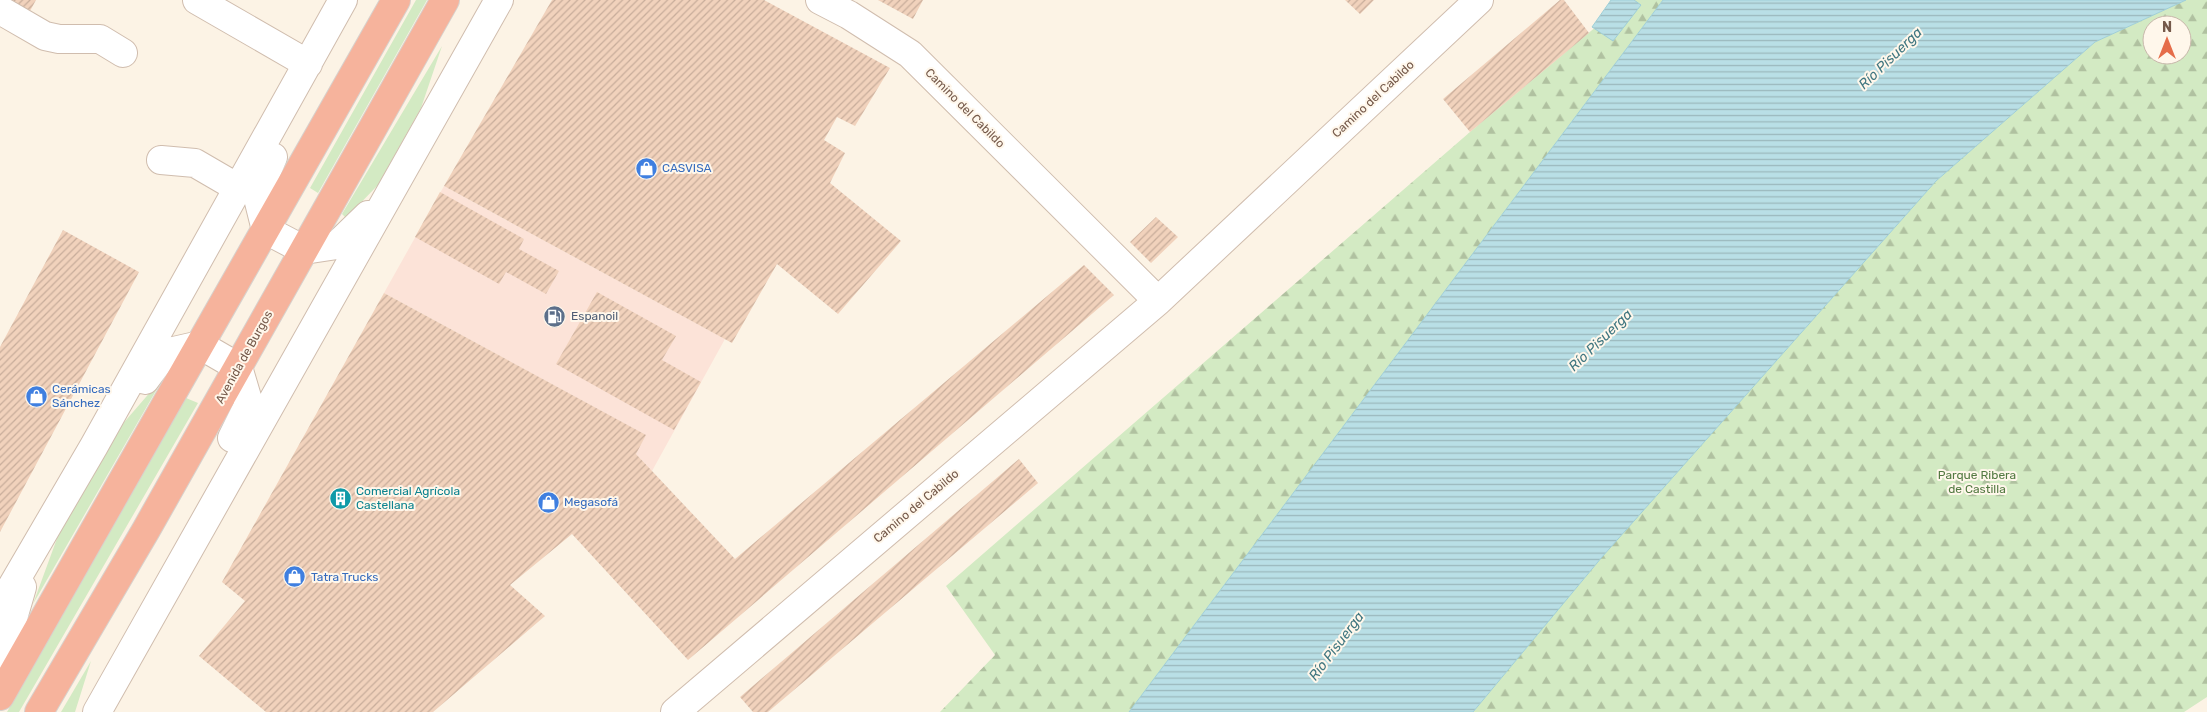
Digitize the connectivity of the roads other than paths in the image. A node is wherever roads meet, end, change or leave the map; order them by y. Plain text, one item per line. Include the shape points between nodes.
1 (197, 0) edge
2 (343, 0) edge
3 (355, 0) edge
4 (396, 0) edge
5 (445, 0) edge
6 (487, 0) edge
7 (499, 0) edge
8 (820, 0) edge
9 (1479, 0) edge
10 (0, 10) edge
11 (482, 29) junction
12 (123, 52) dead end
13 (308, 64) junction
14 (161, 160) dead end
15 (238, 188) junction
16 (389, 195) junction
17 (266, 230) junction
18 (304, 250) junction
19 (1158, 301) junction
20 (200, 345) junction
21 (238, 367) junction
22 (94, 446) junction
23 (32, 554) junction
24 (0, 608) edge
25 (0, 663) edge
26 (0, 696) edge
27 (98, 709) edge
28 (39, 712) edge
29 (675, 712) edge

1 - 13 street
2 - 13 street
3 - 17 street via 277,147 257,194
4 - 17 highway
5 - 18 highway, Avenida de Burgos
6 - 11 street
7 - 11 street
8 - 19 street, Camino del Cabildo via 910,54
9 - 19 street, Camino del Cabildo
10 - 12 street via 46,36 59,39 100,38
11 - 16 street
13 - 15 street
14 - 15 street via 195,164
15 - 22 street
16 - 18 street via 337,245
16 - 27 street
17 - 18 street
17 - 20 highway
18 - 21 highway, Avenida de Burgos
19 - 29 street, Camino del Cabildo
20 - 21 street
20 - 22 street via 165,353
20 - 26 highway
21 - 27 street via 249,404 166,560
21 - 28 highway, Avenida de Burgos
22 - 23 street
23 - 24 street
23 - 25 street

